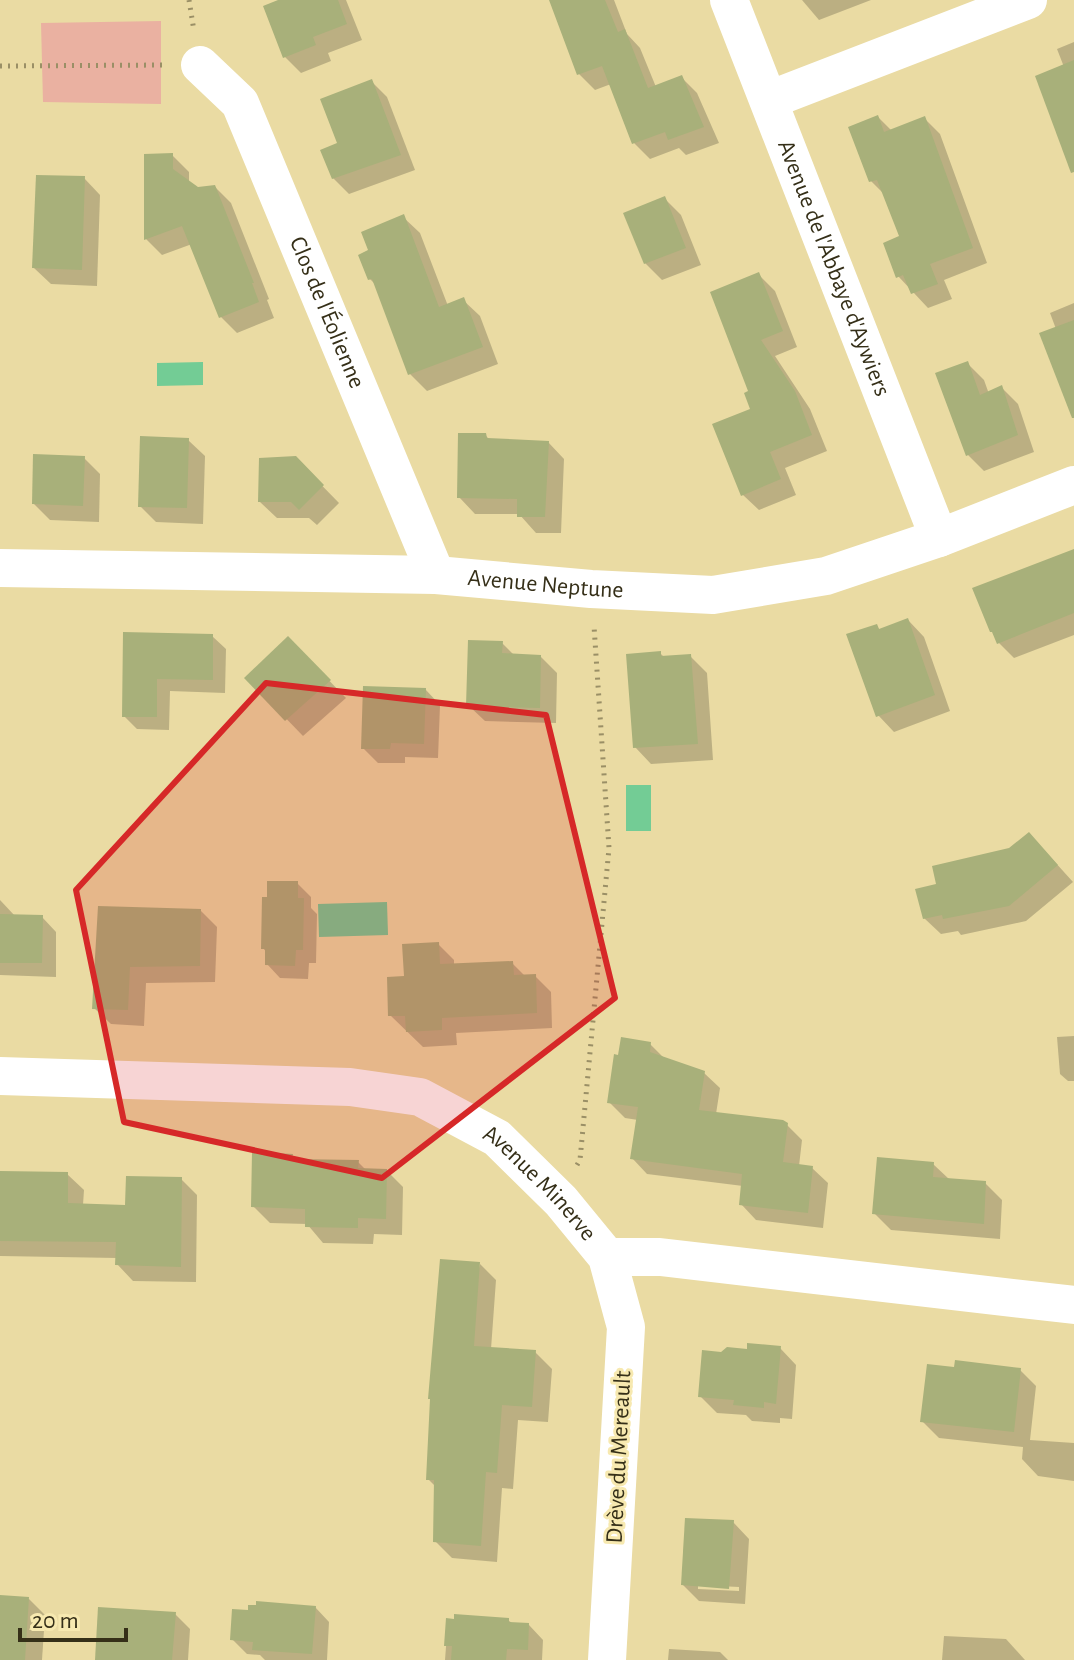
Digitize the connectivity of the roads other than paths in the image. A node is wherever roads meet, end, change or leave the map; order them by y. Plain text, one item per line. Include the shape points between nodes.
1 (729, 0) edge
2 (1028, 0) edge
3 (200, 65) road end
4 (769, 100) junction
5 (1074, 485) edge
6 (939, 538) junction
7 (0, 568) edge
8 (436, 575) junction
9 (0, 1076) edge
10 (607, 1257) junction
11 (1074, 1305) edge
12 (607, 1660) edge

1 - 4 street, Avenue de l'Abbaye d'Aywiers
2 - 4 street
3 - 8 street, Clos de l'Éolienne via 240,103
4 - 6 street, Avenue de l'Abbaye d'Aywiers
5 - 6 street, Avenue Neptune
6 - 8 street, Avenue Neptune via 826,576 713,595
7 - 8 street, Avenue Neptune
9 - 10 street, Avenue Minerve via 350,1087 420,1097 497,1138 561,1201
10 - 11 street, Avenue Minerve via 660,1257
10 - 12 street, Drève du Mereault via 626,1327

